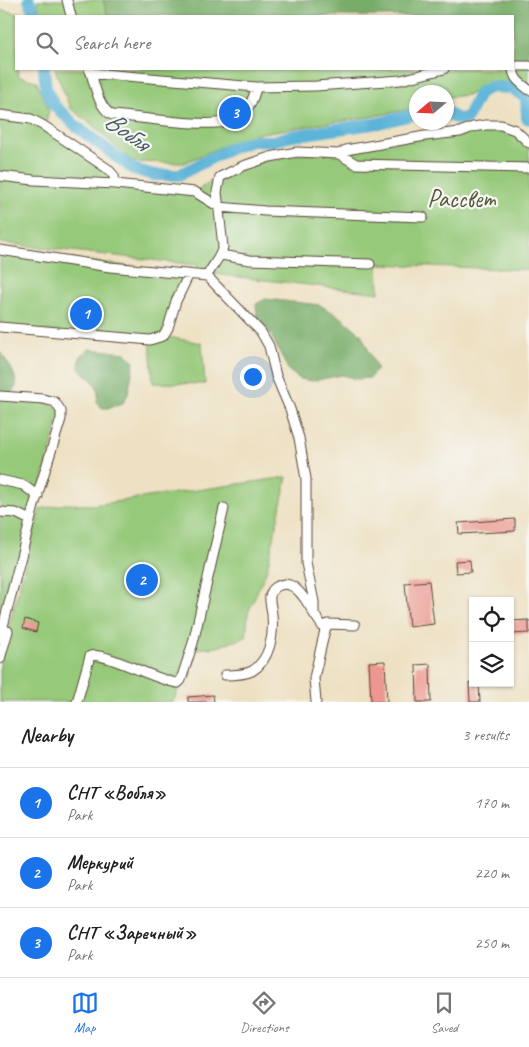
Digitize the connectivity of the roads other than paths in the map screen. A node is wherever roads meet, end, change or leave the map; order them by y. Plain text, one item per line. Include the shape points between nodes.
1 (67, 0) edge
2 (71, 15) edge
3 (529, 66) edge
4 (514, 68) edge
5 (440, 70) edge
6 (513, 70) edge
7 (90, 71) edge
8 (256, 87) junction
9 (529, 90) edge
10 (0, 115) edge
11 (529, 143) edge
12 (339, 154) junction
13 (529, 168) edge
14 (0, 176) edge
15 (115, 184) junction
16 (219, 207) junction
17 (424, 217) dead end
18 (0, 250) edge
19 (221, 255) junction
20 (370, 264) dead end
21 (189, 274) junction
22 (207, 276) junction
23 (0, 327) edge
24 (0, 396) edge
25 (0, 480) edge
26 (38, 496) junction
27 (224, 508) dead end
28 (0, 512) edge
29 (30, 520) junction
30 (33, 534) dead end
31 (0, 595) edge
32 (10, 599) junction
33 (314, 614) junction
34 (355, 625) dead end
35 (325, 630) junction
36 (0, 638) edge
37 (0, 659) edge
38 (225, 675) dead end
39 (76, 702) edge
40 (316, 702) edge

1 - 2 street
3 - 4 street
5 - 8 street via 401,80
6 - 9 street via 518,82
7 - 8 street
7 - 8 street via 102,105 112,115 201,124 221,124 239,118 247,109
10 - 15 street via 31,119 44,126 108,169
11 - 12 street via 515,130 501,125 486,125 346,150
12 - 13 street via 356,164
12 - 16 street via 297,152 243,166 220,177
14 - 15 street
15 - 16 street via 195,192
16 - 17 street
16 - 19 street
18 - 21 street via 110,267
19 - 20 street via 250,260
19 - 22 street
21 - 22 street
21 - 23 street via 168,328 163,336 156,339
22 - 33 street via 261,332 269,346 276,376 290,409 306,478 306,563
24 - 26 street via 44,399 55,402 61,411
25 - 26 street via 24,485
26 - 29 street
27 - 39 street via 182,680 170,682 94,654 90,656
28 - 29 street via 16,513
29 - 32 street
30 - 37 street
31 - 32 street
32 - 36 street
33 - 35 street
33 - 38 street via 295,587 280,584 273,589 270,598 272,639 266,654 251,672
34 - 35 street via 328,624
35 - 40 street via 314,678

